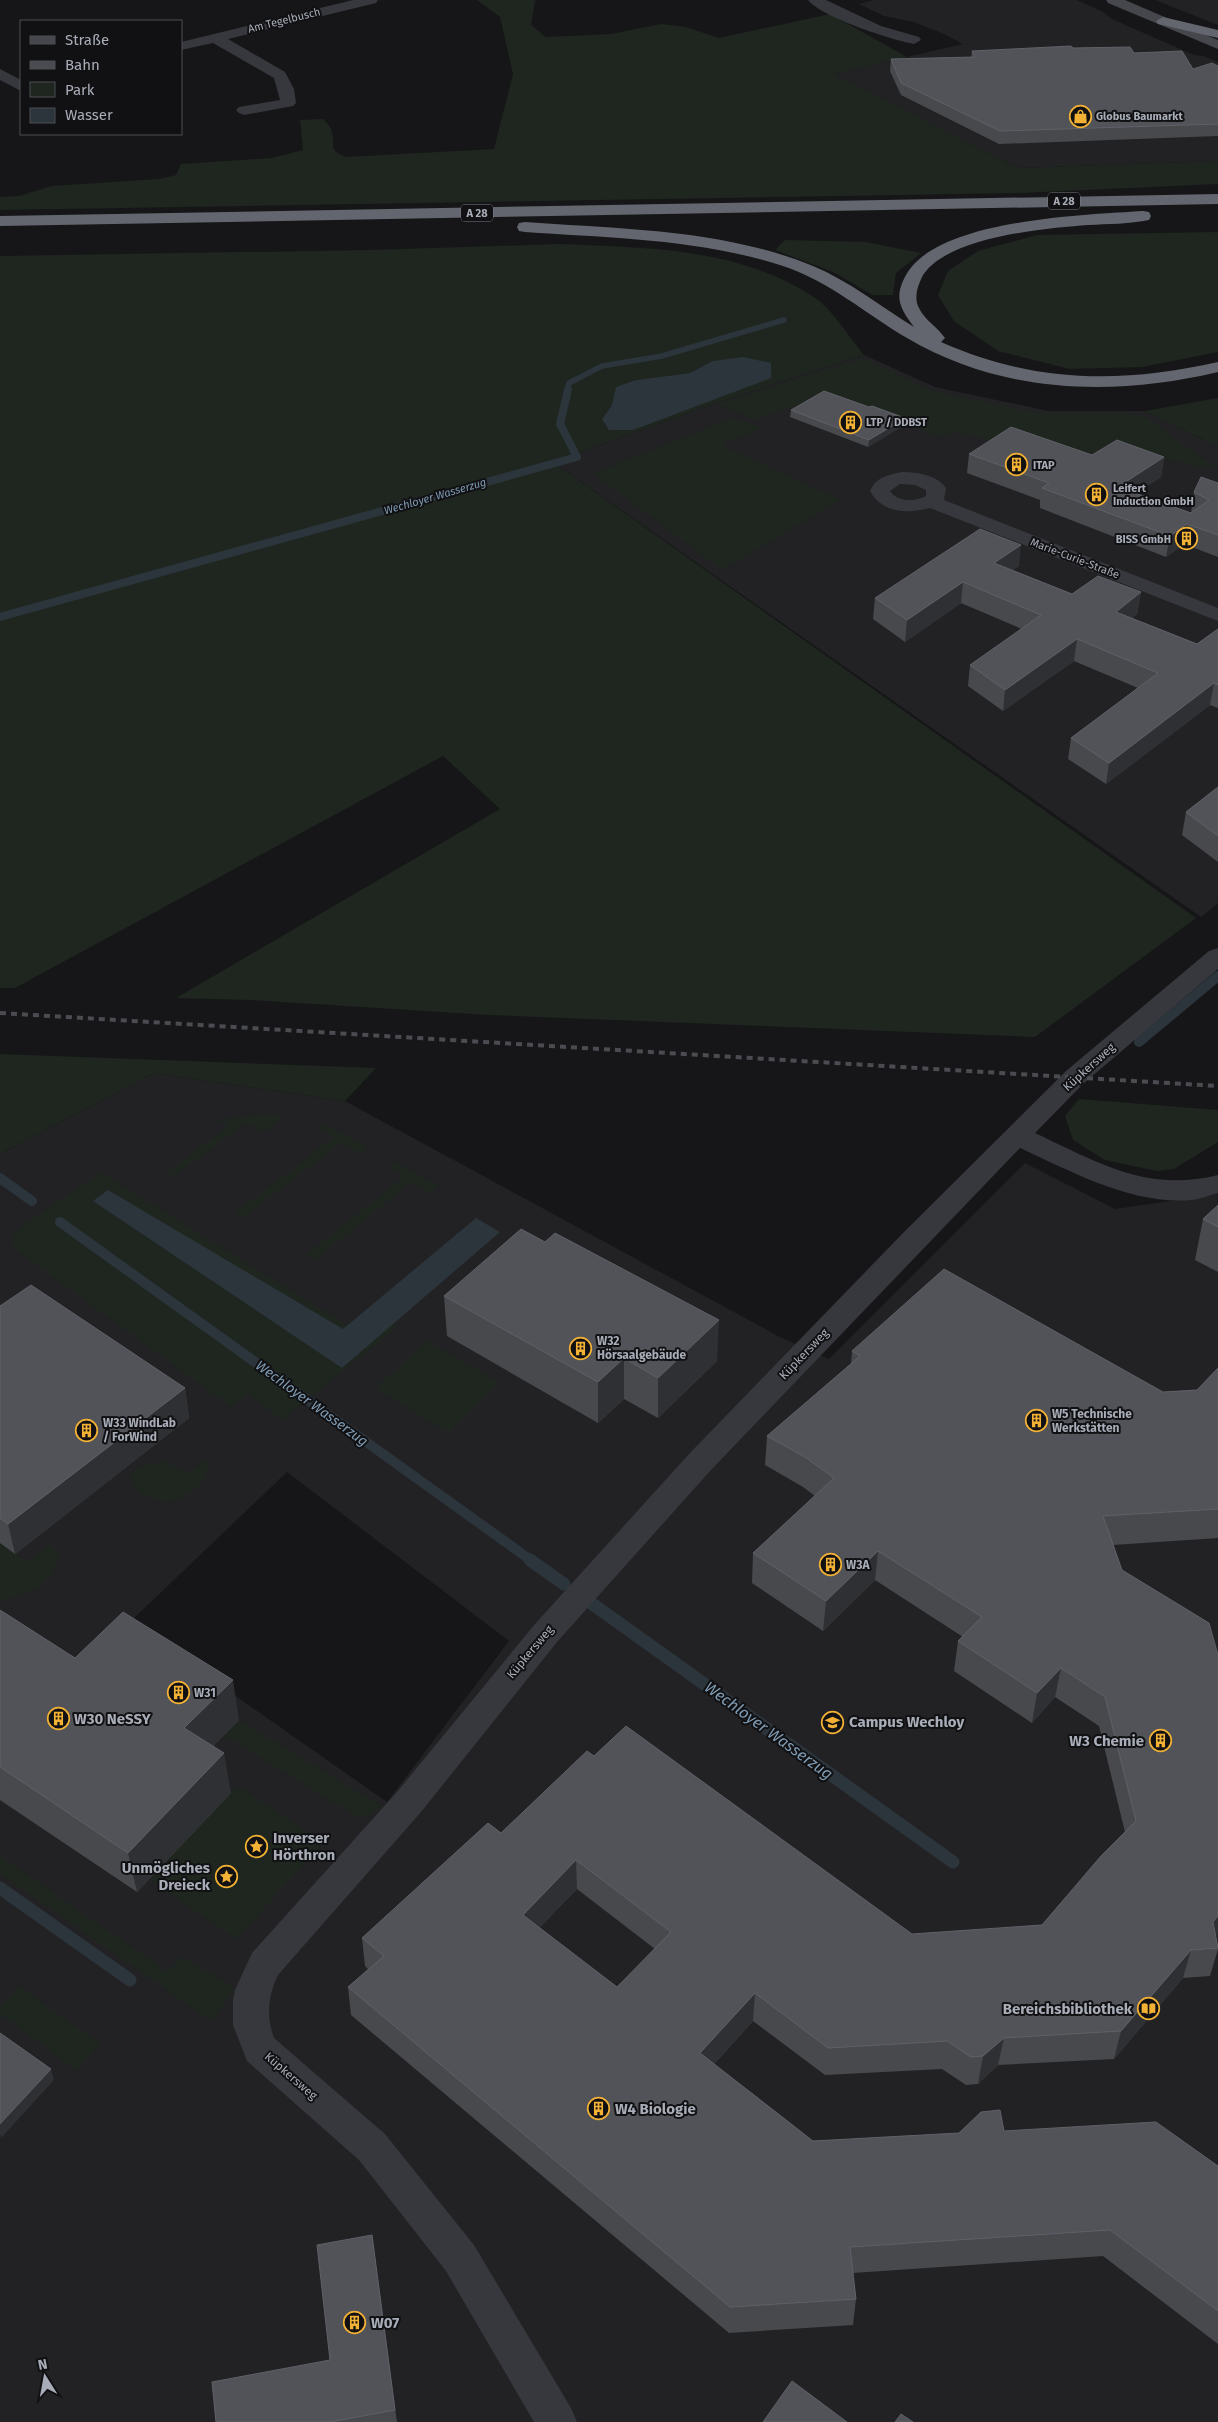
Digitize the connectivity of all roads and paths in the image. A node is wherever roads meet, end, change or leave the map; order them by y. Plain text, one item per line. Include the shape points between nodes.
1 (371, 0) edge
2 (815, 0) edge
3 (1113, 0) edge
4 (350, 2) edge
5 (1163, 21) junction
6 (1218, 34) edge
7 (214, 38) junction
8 (914, 40) dead end
9 (182, 46) edge
10 (1218, 46) edge
11 (0, 73) edge
12 (20, 86) edge
13 (20, 87) edge
14 (0, 92) edge
15 (244, 110) dead end
16 (1218, 199) edge
17 (1218, 215) edge
18 (1144, 216) junction
19 (0, 221) edge
20 (525, 227) junction
21 (109, 235) dead end
22 (976, 362) junction
23 (1218, 367) edge
24 (931, 502) dead end
25 (1218, 615) edge
26 (1218, 956) edge
27 (1016, 1134) junction
28 (1218, 1184) edge
29 (557, 2422) edge

1 - 4 street, Am Tegelbusch
2 - 8 street via 866,26 891,36
3 - 5 street
4 - 7 street, Am Tegelbusch
5 - 6 highway
5 - 10 street
7 - 9 street, Am Tegelbusch
7 - 15 street via 280,75 286,89 288,103
11 - 12 street
13 - 14 street
16 - 19 highway, A 28
17 - 18 highway, A 28
18 - 20 highway, A 28
18 - 22 highway via 1020,228 978,236 945,248 923,261 910,278 906,296 914,315 928,332
20 - 21 highway, A 28
20 - 22 highway via 699,242 764,255 820,276 932,345
22 - 23 highway via 1057,381 1108,384 1158,380
24 - 25 street, Marie-Curie-Straße
26 - 27 street, Küpkersweg via 1081,1072
27 - 28 street via 1121,1182 1168,1190 1203,1190
27 - 29 street, Küpkersweg via 700,1462 546,1633 409,1802 265,1964 253,1990 251,2024 260,2049 372,2146 460,2258

